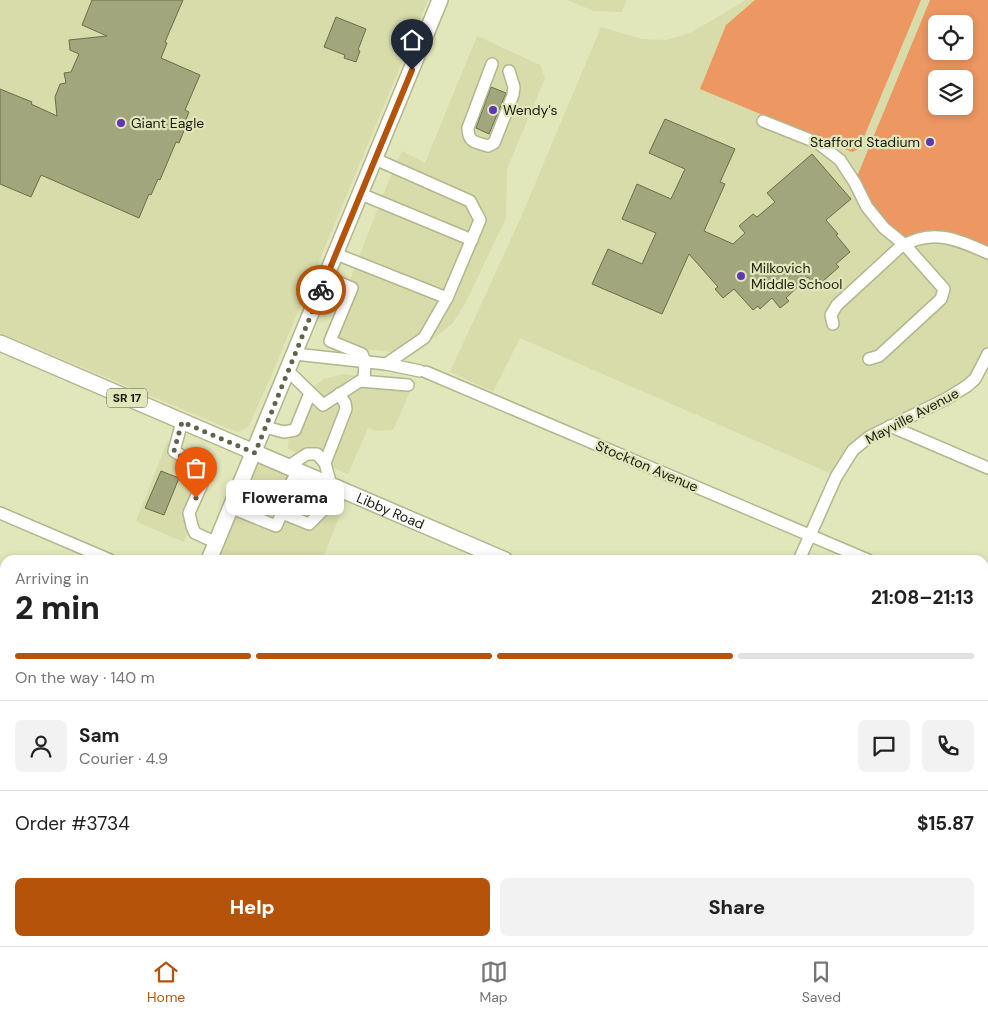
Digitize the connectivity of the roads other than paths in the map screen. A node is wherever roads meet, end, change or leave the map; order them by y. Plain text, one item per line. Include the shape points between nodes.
1 (440, 0) edge
2 (492, 64) dead end
3 (509, 71) dead end
4 (763, 121) dead end
5 (375, 159) junction
6 (361, 194) junction
7 (472, 240) junction
8 (905, 245) junction
9 (988, 253) edge
10 (336, 254) junction
11 (326, 277) junction
12 (447, 298) junction
13 (832, 324) dead end
14 (0, 343) edge
15 (295, 354) junction
16 (988, 354) edge
17 (870, 359) dead end
18 (365, 361) junction
19 (386, 364) junction
20 (288, 371) junction
21 (364, 381) junction
22 (408, 385) dead end
23 (310, 393) junction
24 (339, 394) junction
25 (182, 422) junction
26 (890, 426) junction
27 (265, 427) junction
28 (255, 453) junction
29 (325, 463) junction
30 (988, 468) edge
31 (292, 469) junction
32 (334, 487) junction
33 (232, 508) junction
34 (0, 512) edge
35 (282, 513) junction
36 (810, 535) junction
37 (217, 543) junction
38 (99, 555) edge
39 (211, 555) edge
40 (493, 555) edge
41 (801, 555) edge
42 (856, 555) edge

1 - 5 main road
2 - 3 street via 468,128 471,140 488,146 494,142 513,95
4 - 8 street via 818,143 840,160 867,207 884,228
5 - 6 main road
5 - 7 street via 470,201 480,220
6 - 7 street
6 - 10 main road
7 - 12 street
8 - 9 street via 927,236 946,238
8 - 13 street via 836,305 831,314
8 - 17 street via 944,289 941,300 879,356
10 - 11 main road
10 - 12 street
11 - 15 main road
11 - 18 street via 352,288 330,341 362,354
12 - 19 street via 424,338
14 - 25 main road, Libby Road / SR 17
15 - 18 street, Stockton Avenue
15 - 20 main road
16 - 26 street, Mayville Avenue via 967,386
18 - 19 street, Stockton Avenue
18 - 21 street
19 - 36 street, Stockton Avenue via 423,371
20 - 23 street
20 - 27 main road
21 - 22 street
21 - 24 street
23 - 24 street via 323,405
23 - 27 street via 295,430 284,432
24 - 29 street via 346,409
25 - 28 main road, Libby Road / SR 17
25 - 37 street via 174,451 199,467 202,484 190,513 192,526 195,533
26 - 30 street
26 - 36 street, Mayville Avenue via 853,450 836,477
27 - 28 main road
28 - 31 main road, Libby Road / SR 17
28 - 33 main road
29 - 31 street via 322,457 307,454
29 - 32 street
31 - 32 main road, Libby Road / SR 17
31 - 35 street
32 - 35 street via 328,505 309,524
32 - 40 main road, Libby Road / SR 17
33 - 35 street via 276,526
33 - 37 main road
34 - 38 street
36 - 41 street, Mayville Avenue
36 - 42 street, Stockton Avenue
37 - 39 main road

